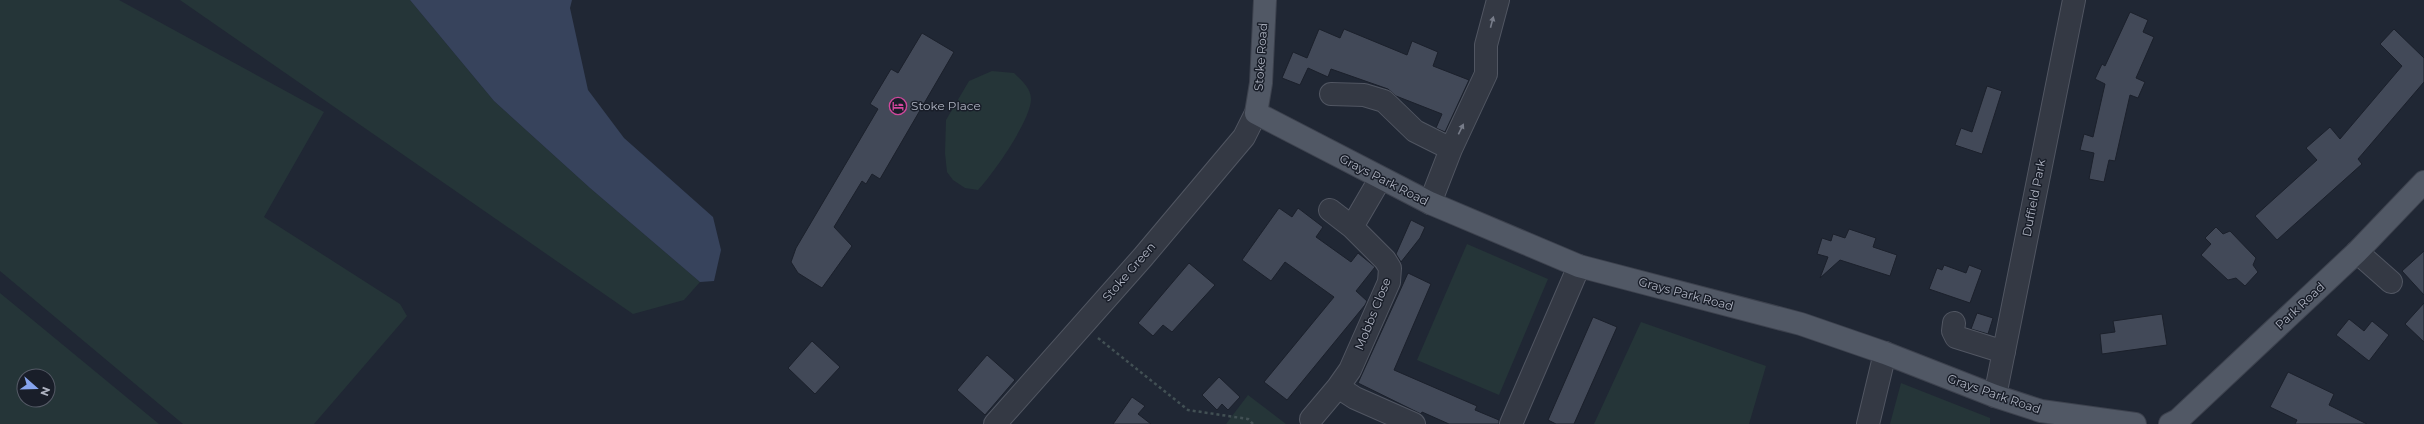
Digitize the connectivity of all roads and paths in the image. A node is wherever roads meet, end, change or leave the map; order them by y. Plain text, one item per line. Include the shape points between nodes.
1 (1265, 0) edge
2 (1498, 0) edge
3 (2074, 0) edge
4 (1331, 94) dead end
5 (1256, 114) junction
6 (1451, 149) junction
7 (1380, 179) junction
8 (2424, 182) edge
9 (1430, 203) junction
10 (1330, 210) dead end
11 (1352, 227) junction
12 (2357, 252) junction
13 (1579, 266) junction
14 (2390, 282) dead end
15 (1954, 323) dead end
16 (1082, 325) junction
17 (2004, 352) junction
18 (1885, 353) junction
19 (1338, 387) junction
20 (1995, 396) junction
21 (1311, 419) dead end
22 (995, 424) edge
23 (1254, 424) edge
24 (1414, 424) edge
25 (1511, 424) edge
26 (1868, 424) edge
27 (2135, 424) edge
28 (2170, 424) edge

1 - 5 main road, Stoke Road via 1261,83
6 -> 2 street via 1486,74 1486,45
3 - 17 street, Duffield Park
4 - 6 street via 1364,95 1384,101 1416,131
5 - 7 main road, Grays Park Road
5 - 16 street, Stoke Green via 1244,136 1143,257
6 - 9 street
7 - 9 main road, Grays Park Road
7 - 11 street
8 - 12 main road, Park Road
9 - 13 main road, Grays Park Road
10 - 11 street, Mobbs Close
11 - 19 street, Mobbs Close via 1390,268 1388,282 1350,370
12 - 14 street
12 - 28 main road, Park Road via 2178,420
13 - 18 main road, Grays Park Road via 1801,324
13 - 25 street
15 - 17 street via 1953,331 1956,337
16 - 22 street, Stoke Green
16 - 23 path via 1188,410 1248,419
17 - 20 street, Duffield Park
18 - 20 main road, Grays Park Road
18 - 26 street
19 - 21 street, Mobbs Close
19 - 24 street via 1355,398
20 - 27 main road, Grays Park Road via 2041,411

